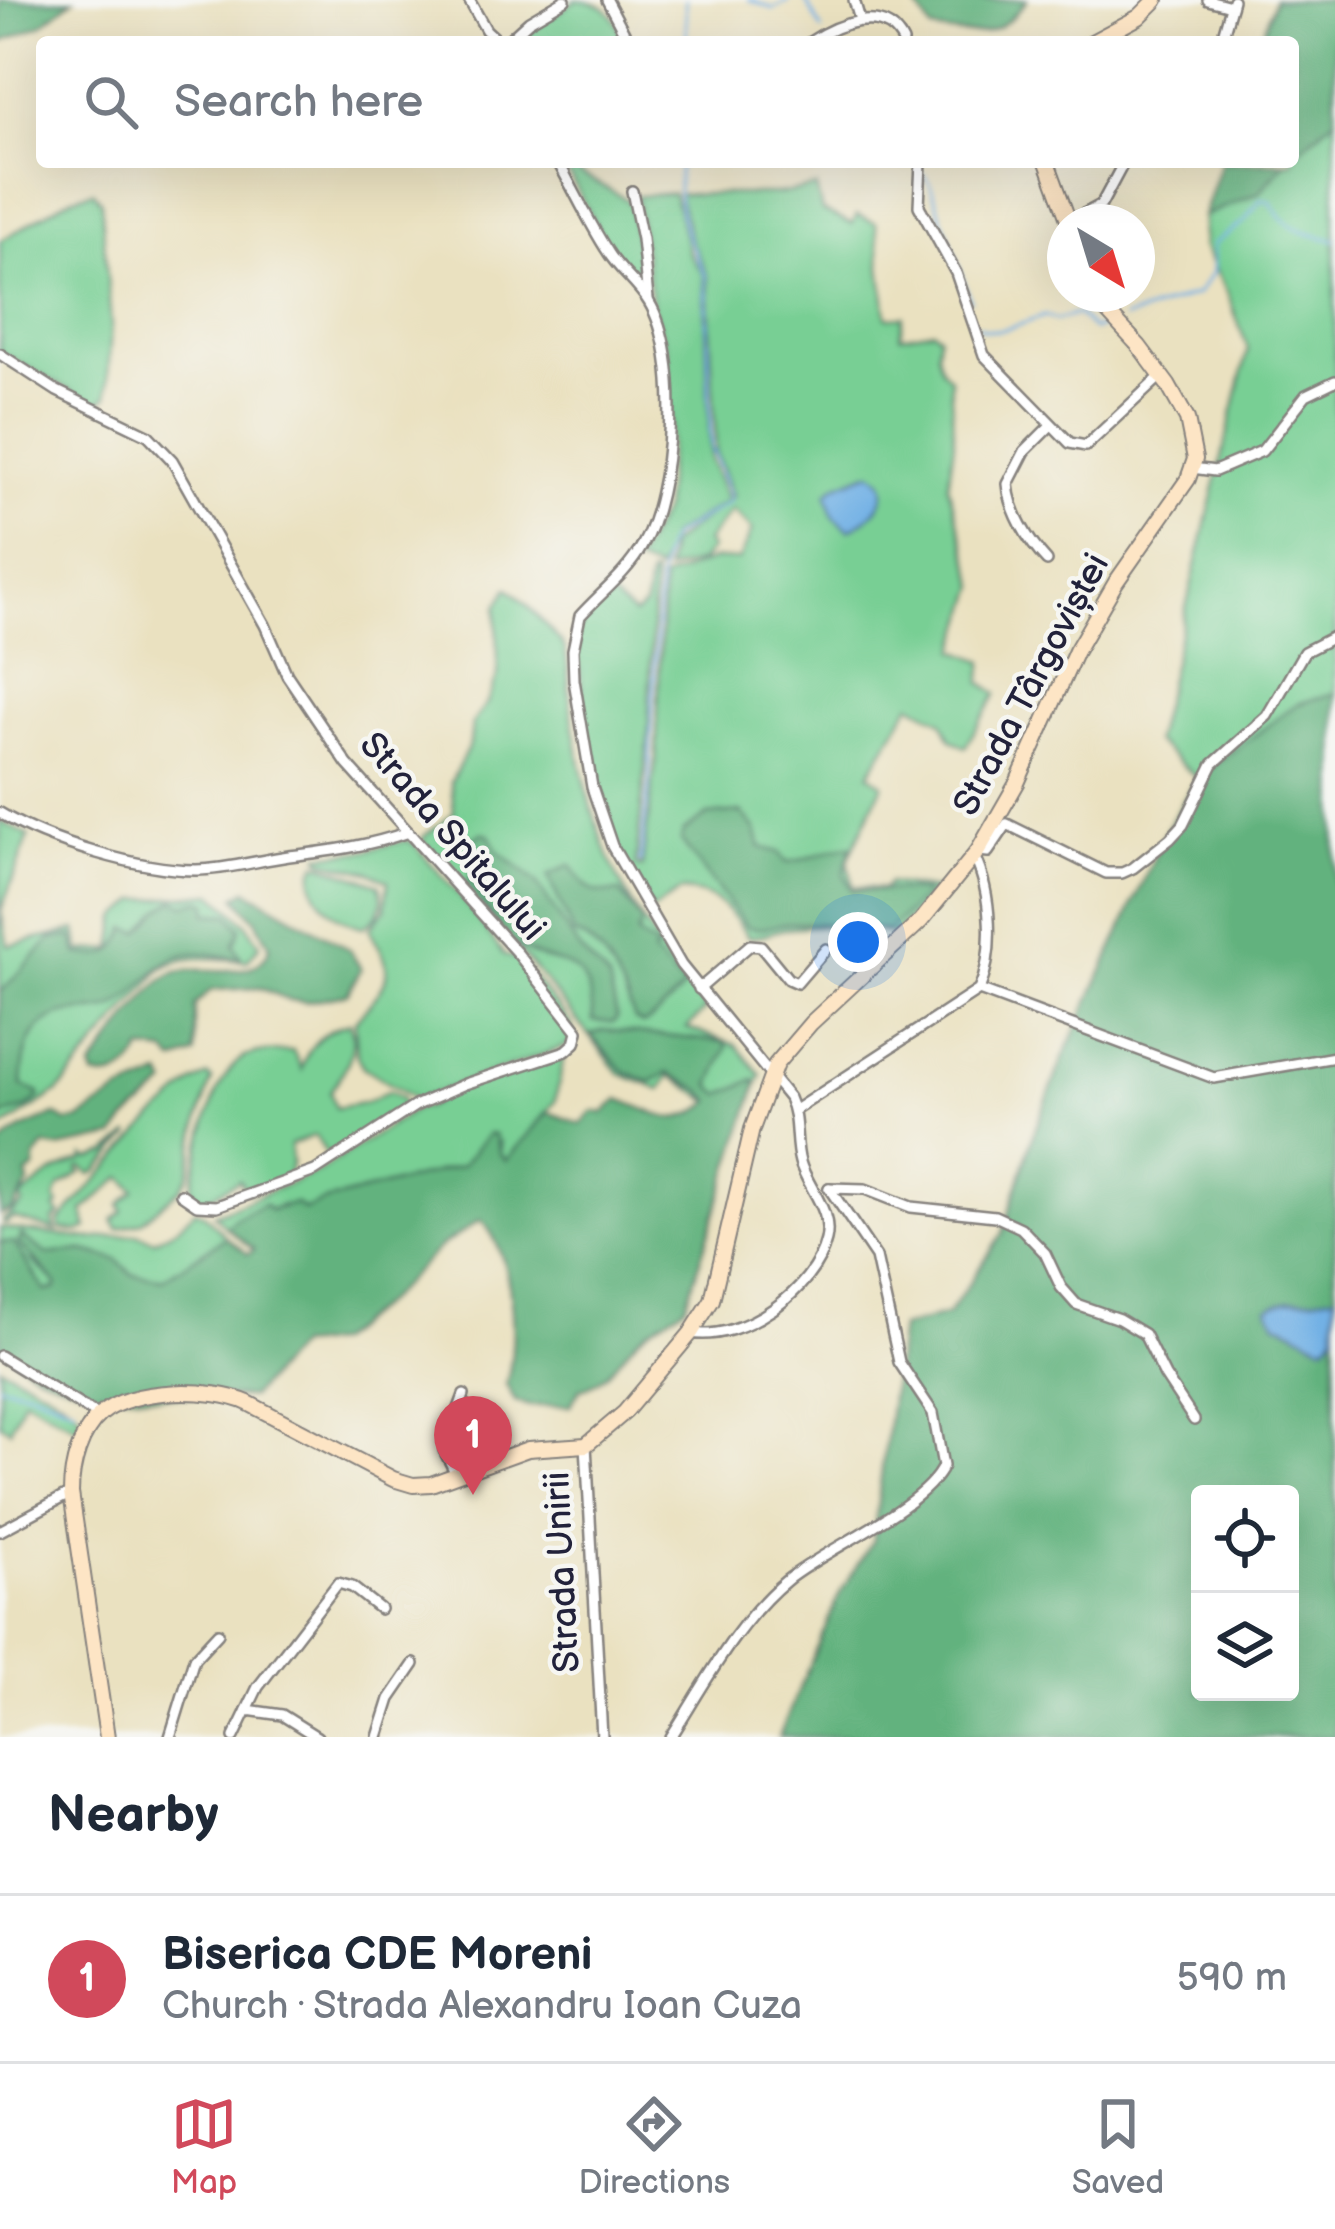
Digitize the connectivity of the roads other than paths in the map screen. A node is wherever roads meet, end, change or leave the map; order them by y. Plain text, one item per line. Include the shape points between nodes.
1 (469, 0) edge
2 (565, 0) edge
3 (607, 0) edge
4 (854, 0) edge
5 (1156, 0) edge
6 (1208, 0) edge
7 (1232, 3) edge
8 (860, 20) junction
9 (494, 36) edge
10 (510, 36) edge
11 (625, 36) edge
12 (820, 36) edge
13 (898, 36) edge
14 (1104, 36) edge
15 (1223, 36) edge
16 (561, 168) edge
17 (921, 168) edge
18 (1049, 168) edge
19 (1121, 168) edge
20 (632, 191) dead end
21 (1062, 204) edge
22 (1103, 204) edge
23 (648, 299) junction
24 (1107, 312) edge
25 (0, 355) edge
26 (1162, 376) junction
27 (1335, 381) edge
28 (1051, 425) junction
29 (1192, 468) junction
30 (1047, 561) dead end
31 (1335, 636) edge
32 (0, 813) edge
33 (1002, 822) junction
34 (408, 832) junction
35 (976, 854) junction
36 (826, 949) dead end
37 (699, 989) junction
38 (979, 990) junction
39 (1335, 1058) edge
40 (772, 1073) junction
41 (761, 1099) joint
42 (795, 1110) junction
43 (808, 1180) junction
44 (830, 1188) junction
45 (181, 1194) dead end
46 (691, 1333) junction
47 (0, 1356) edge
48 (464, 1395) dead end
49 (98, 1416) junction
50 (1194, 1420) dead end
51 (586, 1444) junction
52 (457, 1476) junction
53 (71, 1492) junction
54 (0, 1531) edge
55 (380, 1609) dead end
56 (218, 1634) dead end
57 (414, 1664) dead end
58 (247, 1710) junction
59 (107, 1737) edge
60 (170, 1737) edge
61 (234, 1737) edge
62 (316, 1737) edge
63 (378, 1737) edge
64 (602, 1737) edge
65 (670, 1737) edge

1 - 9 street
2 - 10 street
3 - 11 street
4 - 8 street
5 - 14 main road
6 - 7 street
7 - 15 street
8 - 12 street
8 - 13 street
16 - 23 street via 610,255
17 - 28 street via 919,206 956,273 978,344
18 - 21 main road
19 - 22 street
20 - 23 street
23 - 37 street via 662,334 670,424 660,506 642,548 580,616 574,680 592,787 612,846
24 - 26 main road
25 - 34 street, Strada Spitalului via 159,444 297,690 347,764
26 - 28 street via 1082,448
26 - 29 main road via 1191,430
27 - 29 street via 1306,395 1262,451 1215,471
28 - 30 street via 1008,484 1014,511
29 - 33 main road, Strada Târgoviștei via 1076,651
31 - 33 street via 1304,652 1267,716 1213,764 1183,825 1132,868 1106,873
32 - 34 street via 173,869 351,848
33 - 35 main road, Strada Târgoviștei
34 - 45 street, Strada Spitalului via 567,1015 578,1031 575,1043 415,1106 315,1171 217,1206
35 - 38 street via 990,952
35 - 40 main road, Strada Târgoviștei via 921,921 795,1039
36 - 37 street via 797,983 761,946 750,945
37 - 40 street
38 - 39 street via 1214,1078
38 - 42 street
40 - 41 main road, Strada Târgoviștei
40 - 42 street
41 - 46 main road, Strada Unirii via 716,1287
42 - 43 street
43 - 44 street
43 - 46 street via 825,1216 826,1242 797,1288 760,1320
44 - 50 street via 995,1216 1021,1228 1076,1304 1144,1334
44 - 65 street via 876,1257 899,1362 933,1413 943,1466 920,1494 784,1582
46 - 51 main road, Strada Unirii via 626,1412
47 - 49 street
48 - 52 street via 444,1450
49 - 52 main road via 144,1397 224,1394 392,1479 421,1486
49 - 53 main road via 77,1456
51 - 52 main road via 528,1449
51 - 64 street, Strada Unirii
53 - 54 street
53 - 59 main road
55 - 58 street via 338,1583
56 - 60 street via 194,1659
57 - 63 street via 390,1699
58 - 61 street
58 - 62 street via 282,1715

